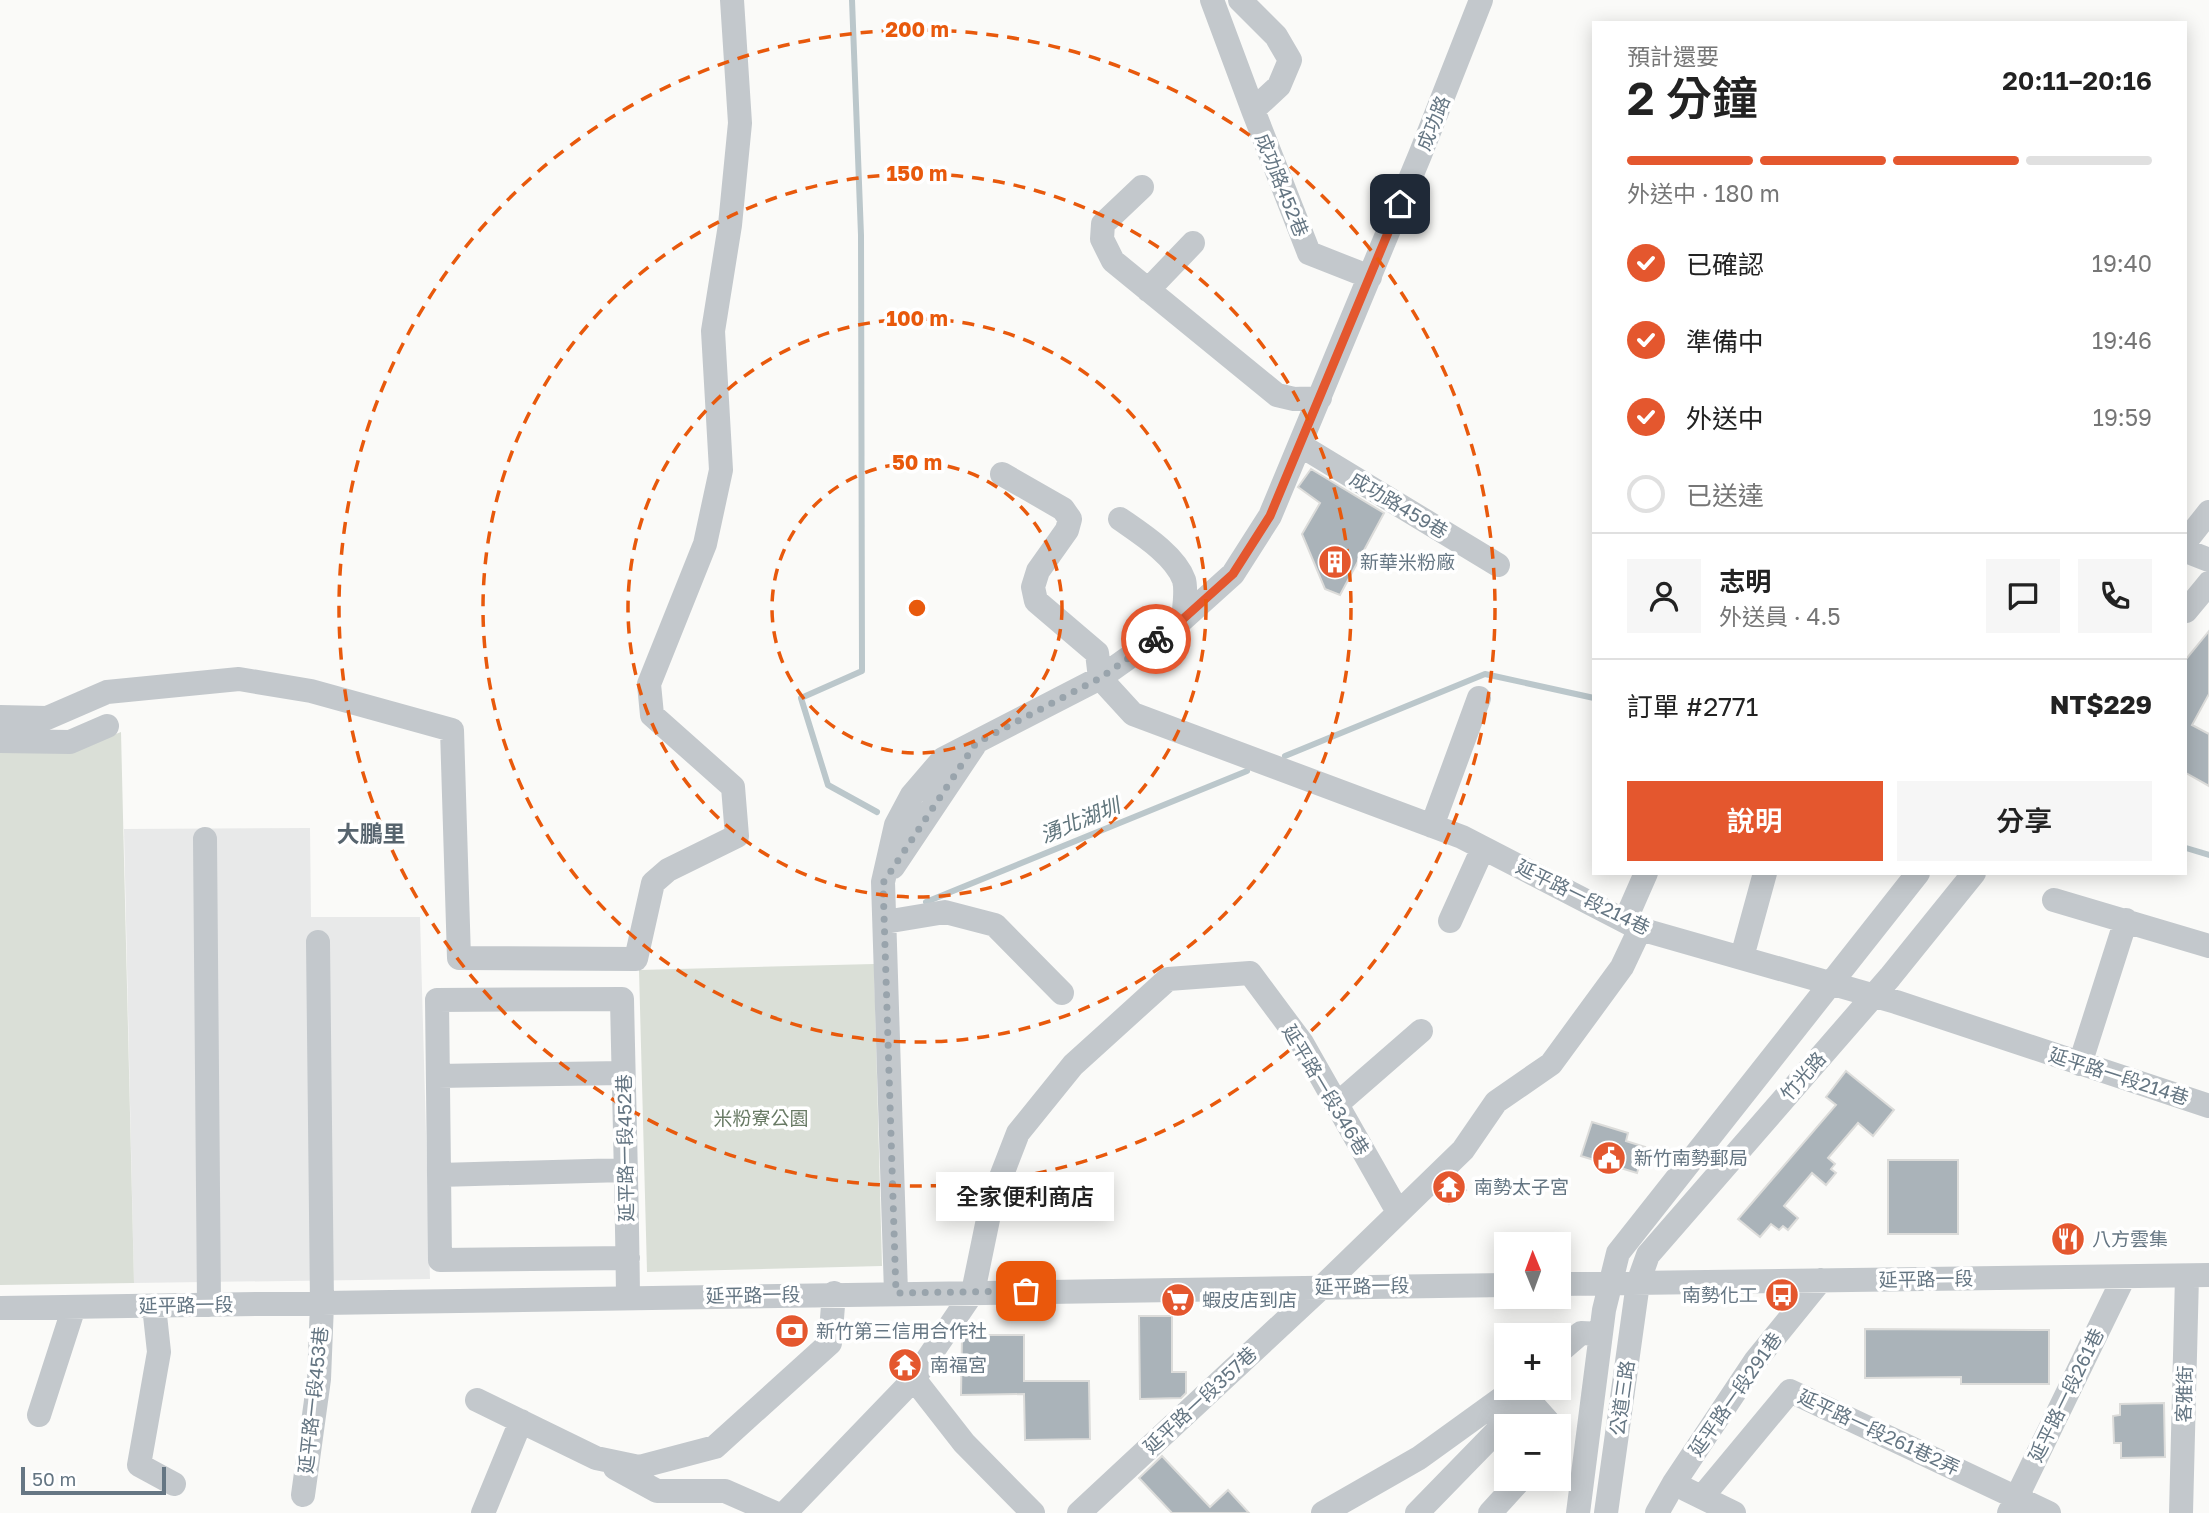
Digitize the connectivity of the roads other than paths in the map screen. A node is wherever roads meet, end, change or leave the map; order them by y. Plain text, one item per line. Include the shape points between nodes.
1 (732, 0) edge
2 (1213, 0) edge
3 (1241, 0) edge
4 (1481, 0) edge
5 (1252, 110) junction
6 (1142, 187) dead end
7 (1193, 243) dead end
8 (1370, 277) junction
9 (1148, 290) junction
10 (1320, 398) junction
11 (1300, 445) junction
12 (1002, 474) dead end
13 (2209, 512) edge
14 (1120, 519) dead end
15 (2187, 540) edge
16 (2187, 551) edge
17 (2209, 560) edge
18 (1498, 565) dead end
19 (2209, 583) edge
20 (2187, 610) edge
21 (1183, 619) junction
22 (1100, 678) junction
23 (1479, 698) dead end
24 (0, 717) edge
25 (107, 726) dead end
26 (0, 741) edge
27 (1432, 826) junction
28 (205, 839) dead end
29 (1483, 848) junction
30 (1646, 875) edge
31 (1764, 875) edge
32 (1916, 875) edge
33 (1972, 875) edge
34 (2054, 901) dead end
35 (2126, 920) junction
36 (1450, 921) dead end
37 (885, 922) junction
38 (1633, 925) junction
39 (318, 942) dead end
40 (2209, 946) edge
41 (1742, 957) junction
42 (1832, 983) junction
43 (1062, 993) dead end
44 (1872, 995) junction
45 (1421, 1031) dead end
46 (2080, 1064) junction
47 (623, 1073) junction
48 (438, 1076) junction
49 (1336, 1105) junction
50 (2209, 1106) edge
51 (625, 1170) junction
52 (439, 1175) junction
53 (1398, 1212) junction
54 (628, 1258) junction
55 (2198, 1275) edge
56 (2124, 1277) junction
57 (1821, 1280) junction
58 (1638, 1283) junction
59 (1572, 1284) edge
60 (1610, 1284) junction
61 (1494, 1285) edge
62 (1322, 1287) junction
63 (973, 1292) junction
64 (834, 1293) junction
65 (896, 1293) junction
66 (628, 1297) junction
67 (322, 1304) junction
68 (209, 1305) junction
69 (154, 1306) junction
70 (74, 1307) junction
71 (0, 1308) edge
72 (1601, 1334) junction
73 (1571, 1342) edge
74 (914, 1379) junction
75 (477, 1400) dead end
76 (1509, 1400) edge
77 (1514, 1400) edge
78 (1528, 1400) edge
79 (1541, 1414) edge
80 (39, 1415) dead end
81 (521, 1422) junction
82 (1571, 1436) edge
83 (1589, 1437) junction
84 (596, 1458) junction
85 (1674, 1483) junction
86 (174, 1484) dead end
87 (1510, 1491) edge
88 (303, 1495) dead end
89 (1702, 1497) junction
90 (2013, 1505) edge
91 (745, 1507) edge
92 (483, 1513) edge
93 (775, 1513) edge
94 (785, 1513) edge
95 (1033, 1513) edge
96 (1079, 1513) edge
97 (1324, 1513) edge
98 (1417, 1513) edge
99 (1490, 1513) edge
100 (1578, 1513) edge
101 (1606, 1513) edge
102 (1657, 1513) edge
103 (1734, 1513) edge
104 (2049, 1513) edge
105 (2181, 1513) edge

1 - 24 street via 740,123 713,331 721,470 705,544 649,684 652,715 733,787 737,836 668,870 653,883 636,958 459,958 452,730 311,691 239,679 107,692 47,718
2 - 5 street
3 - 5 street, 成功路452巷 via 1276,36 1290,60 1279,86
4 - 8 street, 成功路
5 - 8 street, 成功路452巷 via 1309,253
6 - 9 street via 1103,224 1102,239 1112,261
7 - 9 street
8 - 10 street, 成功路
9 - 10 street via 1278,395
10 - 11 street, 成功路
11 - 18 street, 成功路459巷
11 - 21 street, 成功路 via 1270,516 1233,574
12 - 22 street via 1063,509 1070,519 1032,587 1036,601 1097,653
13 - 15 street
14 - 21 street via 1175,565 1184,581
16 - 17 street
19 - 20 street
21 - 22 street, 成功路
22 - 27 street, 延平路一段214巷 via 1133,714
22 - 37 street, 成功路 via 976,743 883,883
23 - 27 street
25 - 26 street via 70,742
27 - 29 street, 延平路一段214巷
28 - 68 street
29 - 36 street
29 - 38 street, 延平路一段214巷
30 - 38 street, 延平路一段357巷
31 - 41 street
32 - 42 street, 竹光路
33 - 44 street, 竹光路
34 - 35 street
35 - 40 street
35 - 46 street
37 - 43 street via 945,912 995,925
37 - 65 street, 成功路
38 - 41 street, 延平路一段214巷
38 - 53 street, 延平路一段357巷 via 1622,967 1551,1064 1496,1102 1463,1150
39 - 67 street, 延平路一段453巷
41 - 42 street, 延平路一段214巷
42 - 44 street, 延平路一段214巷
42 - 60 street, 竹光路 via 1618,1253
44 - 46 street, 延平路一段214巷
44 - 58 street, 竹光路 via 1648,1255
45 - 49 street
46 - 50 street, 延平路一段214巷
47 - 48 street
47 - 48 street, 延平路一段452巷 via 622,999 438,1000
47 - 51 street, 延平路一段452巷
48 - 52 street
49 - 53 street, 延平路一段346巷
49 - 63 street, 延平路一段346巷 via 1302,1043 1250,973 1168,979 1073,1065 1018,1133 992,1200
51 - 52 street
51 - 54 street, 延平路一段452巷
52 - 54 street via 440,1260
53 - 62 street, 延平路一段357巷
54 - 66 street, 延平路一段452巷
55 - 56 street, 延平路一段
55 - 105 street, 客雅街
56 - 57 street, 延平路一段
56 - 90 street, 延平路一段261巷
57 - 58 street, 延平路一段
57 - 85 street, 延平路一段291巷 via 1756,1360
58 - 60 street, 延平路一段
58 - 101 street, 公道三路
59 - 60 street, 延平路一段
60 - 72 street, 公道三路
61 - 62 street, 延平路一段
62 - 63 street, 延平路一段
62 - 96 street, 延平路一段357巷
63 - 65 street, 延平路一段
63 - 74 street
64 - 65 street, 延平路一段
64 - 66 street, 延平路一段
64 - 84 street via 830,1343 715,1447 639,1467
66 - 67 street, 延平路一段
67 - 68 street, 延平路一段
67 - 88 street, 延平路一段453巷 via 319,1379
68 - 69 street, 延平路一段
69 - 70 street, 延平路一段
69 - 86 street via 159,1352 139,1465
70 - 71 street, 延平路一段
70 - 80 street
72 - 73 street via 1581,1334
72 - 83 street, 公道三路
74 - 94 street
74 - 95 street via 964,1443
75 - 81 street
76 - 97 street
77 - 98 street
78 - 79 street
81 - 84 street
81 - 92 street
82 - 83 street
83 - 100 street, 公道三路
84 - 91 street via 657,1490 725,1491
85 - 89 street
85 - 102 street, 延平路一段291巷
87 - 99 street
89 - 90 street, 延平路一段261巷2弄 via 1790,1391
89 - 103 street
90 - 104 street
91 - 93 street

